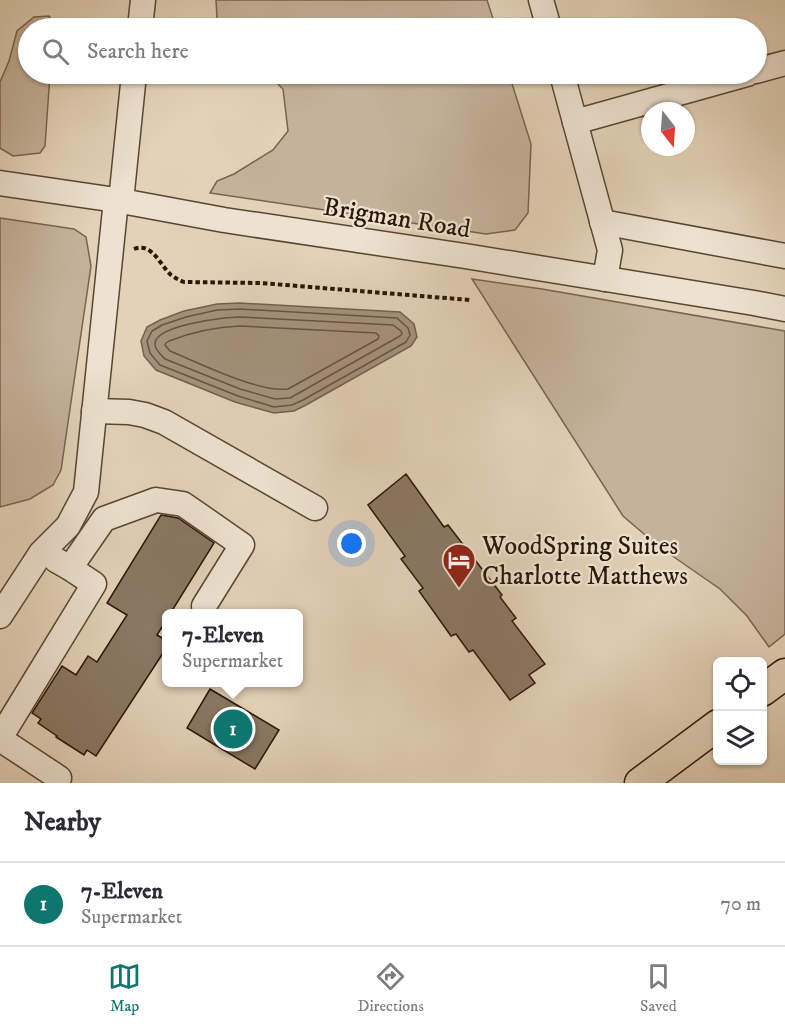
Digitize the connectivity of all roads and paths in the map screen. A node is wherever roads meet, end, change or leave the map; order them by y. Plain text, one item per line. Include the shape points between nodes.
1 (143, 0) edge
2 (541, 0) edge
3 (141, 18) edge
4 (546, 18) edge
5 (785, 63) edge
6 (767, 68) edge
7 (133, 84) edge
8 (565, 84) edge
9 (711, 84) edge
10 (575, 122) junction
11 (0, 183) edge
12 (119, 201) junction
13 (602, 222) junction
14 (130, 251) dead end
15 (785, 256) edge
16 (605, 279) junction
17 (470, 300) dead end
18 (785, 309) edge
19 (94, 411) junction
20 (315, 508) dead end
21 (41, 553) junction
22 (70, 568) junction
23 (204, 606) dead end
24 (0, 616) edge
25 (785, 674) edge
26 (767, 687) edge
27 (713, 728) edge
28 (0, 739) edge
29 (59, 778) dead end
30 (640, 783) edge

1 - 3 street
2 - 4 street
5 - 6 street
7 - 12 street
8 - 10 street
9 - 10 street
10 - 13 street
11 - 12 street, Brigman Road
12 - 16 street, Brigman Road
12 - 19 street
13 - 15 street
13 - 16 street via 610,250
14 - 17 path via 147,248 170,274 184,282 261,283
16 - 18 street, Brigman Road
19 - 20 street via 129,412 164,422
19 - 21 street via 86,492 68,525
21 - 22 street
21 - 24 street
22 - 23 street via 104,519 156,500 183,504 242,545
22 - 28 street via 94,584
25 - 26 main road
27 - 30 main road
28 - 29 street

